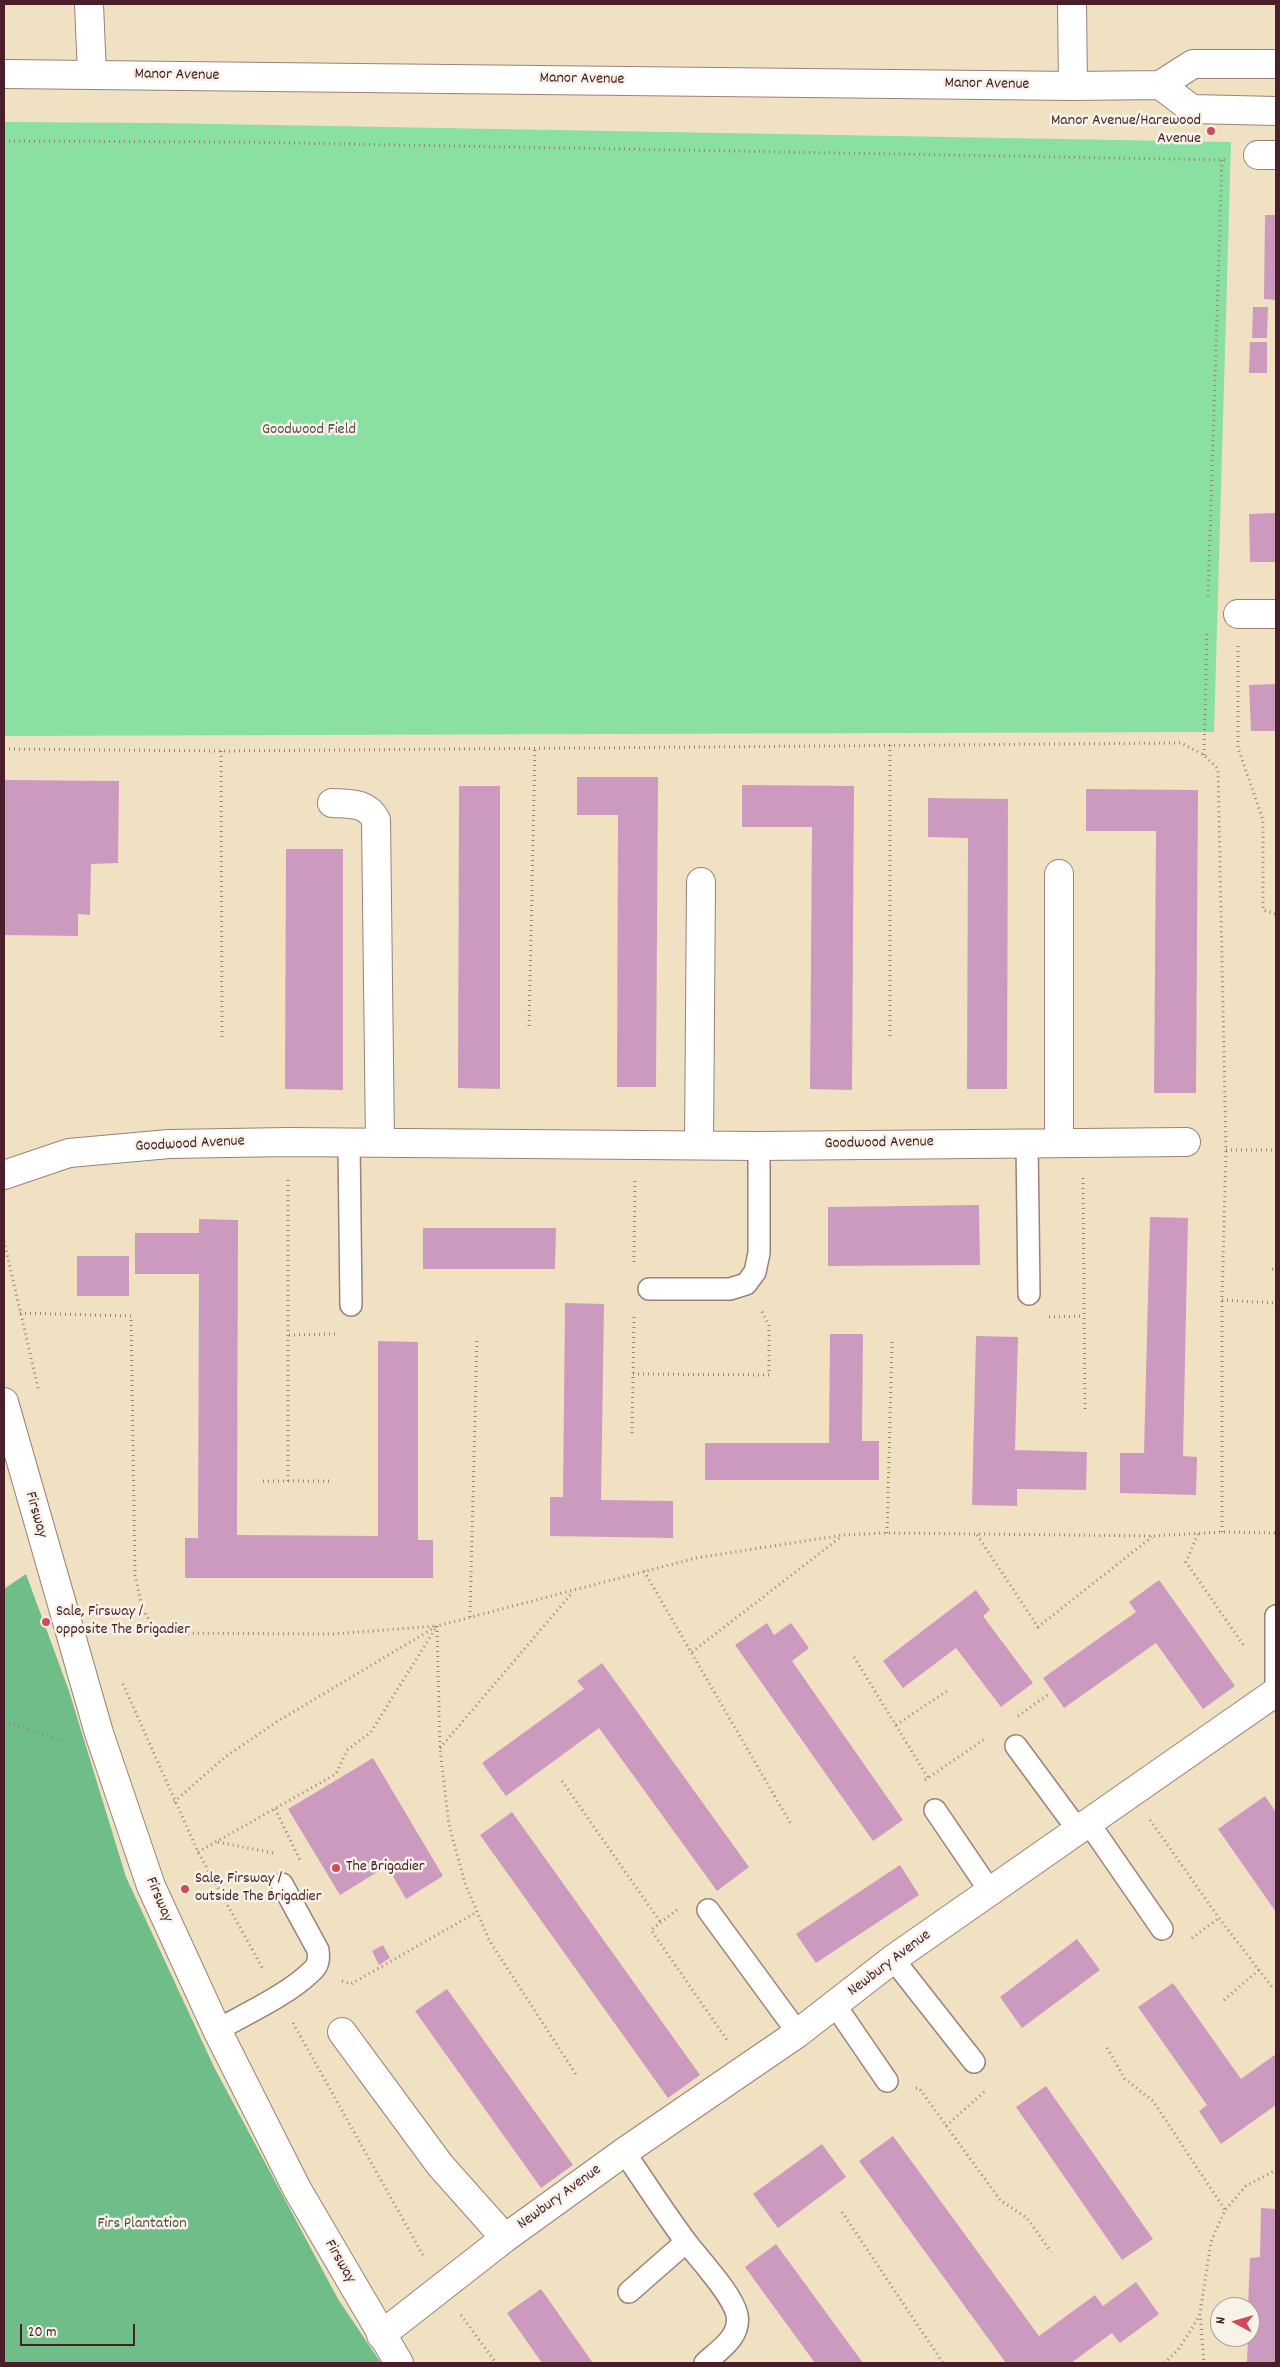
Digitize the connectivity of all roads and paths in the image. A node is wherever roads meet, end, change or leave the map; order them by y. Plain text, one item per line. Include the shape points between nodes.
1 (89, 4) edge
2 (1072, 4) edge
3 (1276, 64) edge
4 (4, 74) edge
5 (92, 75) junction
6 (1160, 85) junction
7 (1073, 86) junction
8 (1276, 111) edge
9 (4, 141) edge
10 (1267, 155) edge
11 (1222, 160) junction
12 (1208, 605) dead end
13 (1238, 614) joint
14 (1276, 614) edge
15 (1207, 624) dead end
16 (890, 745) junction
17 (535, 748) junction
18 (4, 749) edge
19 (222, 751) junction
20 (1204, 755) junction
21 (332, 803) dead end
22 (1059, 874) dead end
23 (701, 882) dead end
24 (1276, 914) edge
25 (529, 1026) dead end
26 (890, 1039) dead end
27 (222, 1041) dead end
28 (288, 1142) junction
29 (349, 1142) junction
30 (380, 1142) junction
31 (1027, 1142) junction
32 (1071, 1142) junction
33 (1186, 1142) dead end
34 (699, 1145) junction
35 (759, 1146) junction
36 (1226, 1150) junction
37 (1276, 1150) edge
38 (4, 1175) edge
39 (4, 1241) edge
40 (1272, 1270) dead end
41 (1276, 1270) edge
42 (746, 1284) junction
43 (649, 1289) dead end
44 (1029, 1294) dead end
45 (1222, 1300) junction
46 (1276, 1303) edge
47 (351, 1305) dead end
48 (20, 1313) junction
49 (477, 1337) dead end
50 (892, 1342) dead end
51 (633, 1374) dead end
52 (40, 1397) dead end
53 (4, 1402) edge
54 (1085, 1412) dead end
55 (263, 1481) dead end
56 (288, 1481) junction
57 (330, 1482) dead end
58 (1222, 1532) junction
59 (887, 1533) junction
60 (1276, 1533) edge
61 (1198, 1534) junction
62 (843, 1535) junction
63 (977, 1535) junction
64 (1153, 1536) junction
65 (644, 1571) junction
66 (573, 1591) junction
67 (1276, 1616) edge
68 (470, 1617) junction
69 (437, 1626) junction
70 (157, 1632) junction
71 (103, 1637) dead end
72 (1248, 1651) dead end
73 (692, 1652) junction
74 (854, 1657) dead end
75 (122, 1682) dead end
76 (1276, 1687) edge
77 (950, 1689) dead end
78 (1276, 1692) edge
79 (1050, 1693) dead end
80 (1011, 1720) dead end
81 (4, 1724) edge
82 (896, 1725) junction
83 (99, 1733) junction
84 (988, 1736) dead end
85 (1016, 1746) dead end
86 (440, 1749) junction
87 (928, 1778) junction
88 (562, 1782) dead end
89 (1131, 1793) junction
90 (174, 1802) junction
91 (275, 1808) junction
92 (935, 1810) joint
93 (792, 1826) dead end
94 (1083, 1826) junction
95 (217, 1842) junction
96 (198, 1852) junction
97 (282, 1855) dead end
98 (292, 1857) dead end
99 (301, 1859) junction
100 (282, 1884) joint
101 (990, 1891) junction
102 (708, 1910) joint
103 (477, 1912) junction
104 (660, 1923) junction
105 (1162, 1929) dead end
106 (893, 1960) junction
107 (1259, 1970) junction
108 (313, 1971) junction
109 (1272, 1987) dead end
110 (278, 1996) junction
111 (1224, 2000) dead end
112 (835, 2005) junction
113 (217, 2030) junction
114 (342, 2032) dead end
115 (798, 2033) junction
116 (1107, 2048) dead end
117 (974, 2062) joint
118 (747, 2068) junction
119 (577, 2076) dead end
120 (887, 2081) joint
121 (946, 2126) junction
122 (624, 2152) junction
123 (1276, 2170) edge
124 (1225, 2210) junction
125 (842, 2212) dead end
126 (505, 2238) junction
127 (686, 2242) junction
128 (1051, 2252) dead end
129 (441, 2287) junction
130 (630, 2292) dead end
131 (1200, 2313) junction
132 (381, 2335) junction
133 (398, 2363) edge
134 (496, 2363) edge
135 (705, 2363) edge
136 (943, 2363) edge
137 (1164, 2363) edge
138 (1204, 2363) edge

1 - 5 street
2 - 7 street
3 - 6 street via 1193,64
4 - 5 street, Manor Avenue
5 - 7 street, Manor Avenue
6 - 7 street, Manor Avenue
6 - 8 street via 1192,109
9 - 11 path via 255,142
10 - 11 path
11 - 12 path
13 - 14 street
13 - 24 path via 1238,748 1264,820 1263,910
15 - 20 path
16 - 17 path
16 - 20 path via 1181,743
16 - 26 path
17 - 19 path
17 - 25 path
18 - 19 path
19 - 27 path
20 - 36 path via 1218,769
21 - 30 street via 363,806 372,811 376,820
22 - 32 street
23 - 34 street
28 - 29 street, Goodwood Avenue
28 - 38 street, Goodwood Avenue via 169,1144 69,1153
28 - 56 path
29 - 30 street, Goodwood Avenue
29 - 47 lane
30 - 34 street, Goodwood Avenue
31 - 32 street, Goodwood Avenue
31 - 35 street, Goodwood Avenue
31 - 44 lane
32 - 33 street, Goodwood Avenue
32 - 54 path
34 - 35 street, Goodwood Avenue
35 - 42 lane via 759,1253 755,1272
36 - 37 path
36 - 45 path
39 - 48 path
40 - 41 path
42 - 43 lane via 730,1288
42 - 51 path via 769,1324 770,1375
45 - 46 path
45 - 58 path
48 - 52 path
48 - 70 path via 131,1316 135,1575 142,1608
49 - 68 path
50 - 59 path
53 - 83 street, Firsway
55 - 56 path
56 - 57 path
58 - 60 path
58 - 61 path
59 - 62 path
59 - 63 path
61 - 64 path
61 - 72 path via 1186,1562
62 - 65 path via 696,1558
62 - 73 path
63 - 64 path
63 - 64 path via 1038,1626
65 - 66 path
65 - 73 path
66 - 68 path
66 - 86 path
67 - 76 lane
68 - 69 path
69 - 70 path via 332,1634
69 - 86 path
69 - 90 path via 278,1721 225,1757
69 - 91 path via 371,1732 346,1750 336,1774
70 - 71 path via 99,1628
73 - 93 path
74 - 82 path
75 - 90 path
77 - 82 path
78 - 89 street, Newbury Avenue
79 - 80 path
81 - 83 path via 22,1726 48,1738 70,1741
82 - 87 path
83 - 113 street, Firsway via 151,1886
84 - 87 path
85 - 94 lane
86 - 103 path via 449,1825 465,1883
87 - 92 path via 917,1785
88 - 104 path
89 - 94 street, Newbury Avenue
89 - 107 path
90 - 96 path
91 - 95 path
91 - 99 path
92 - 101 lane
94 - 101 street, Newbury Avenue
94 - 105 lane
95 - 96 path
95 - 97 path
96 - 110 path
98 - 99 path
99 - 100 path
100 - 108 lane via 318,1950 319,1960
101 - 106 street, Newbury Avenue
102 - 104 path via 698,1894
102 - 115 lane
103 - 108 path via 351,1984
103 - 119 path via 489,1940
104 - 118 path via 651,1930
106 - 112 street, Newbury Avenue
106 - 117 lane
107 - 109 path
107 - 111 path
108 - 110 lane
110 - 113 lane
110 - 129 path
112 - 115 street, Newbury Avenue
112 - 120 lane
113 - 132 street, Firsway via 297,2189
114 - 126 street, Newbury Avenue via 440,2165
115 - 118 street, Newbury Avenue
116 - 124 path via 1125,2079 1153,2101
117 - 121 path via 991,2086
118 - 122 street, Newbury Avenue
120 - 121 path via 919,2088
121 - 128 path via 1000,2200 1027,2218
122 - 126 street, Newbury Avenue
122 - 127 lane
123 - 124 path via 1246,2186
124 - 131 path via 1211,2242
125 - 136 path
126 - 129 street, Newbury Avenue
127 - 130 lane
127 - 135 lane via 731,2300 737,2315 730,2341
129 - 132 street, Newbury Avenue
129 - 134 path
131 - 137 path via 1176,2351
131 - 138 path
132 - 133 street, Firsway

